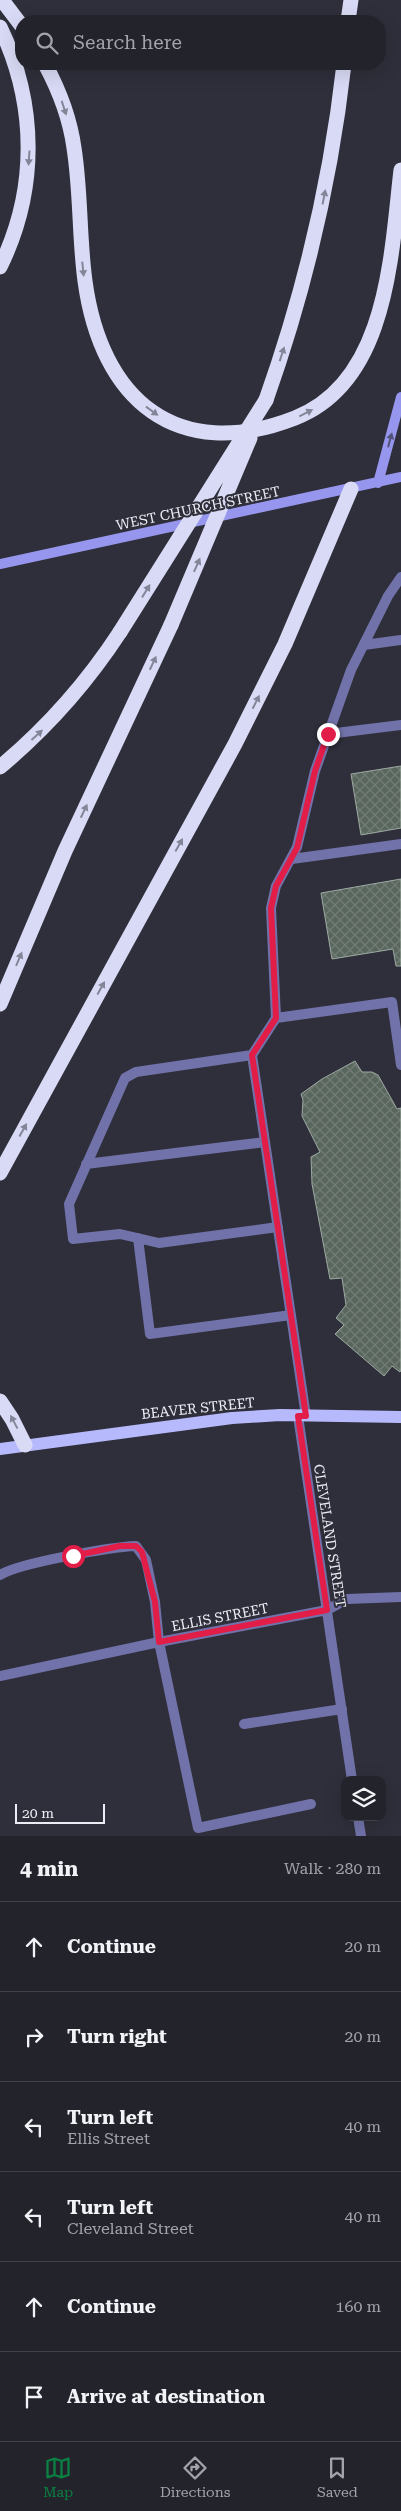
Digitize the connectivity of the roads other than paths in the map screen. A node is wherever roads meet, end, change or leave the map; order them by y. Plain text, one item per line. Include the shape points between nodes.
1 (2, 0) edge
2 (350, 0) edge
3 (349, 15) edge
4 (15, 16) edge
5 (0, 27) edge
6 (15, 66) edge
7 (16, 70) edge
8 (48, 70) edge
9 (343, 70) edge
10 (401, 170) edge
11 (0, 267) edge
12 (401, 397) edge
13 (266, 400) junction
14 (401, 478) edge
15 (378, 483) junction
16 (351, 488) junction
17 (0, 564) edge
18 (401, 577) edge
19 (401, 640) edge
20 (364, 645) junction
21 (401, 725) edge
22 (328, 734) junction
23 (0, 767) edge
24 (401, 844) edge
25 (292, 859) junction
26 (0, 1004) edge
27 (276, 1018) junction
28 (252, 1055) junction
29 (401, 1065) edge
30 (265, 1142) junction
31 (86, 1164) junction
32 (0, 1173) edge
33 (278, 1228) junction
34 (138, 1238) junction
35 (291, 1315) junction
36 (0, 1401) edge
37 (302, 1416) junction
38 (401, 1416) edge
39 (25, 1445) junction
40 (0, 1448) edge
41 (0, 1575) edge
42 (401, 1597) edge
43 (327, 1610) junction
44 (159, 1642) junction
45 (0, 1676) edge
46 (342, 1709) junction
47 (244, 1724) dead end
48 (351, 1776) edge
49 (311, 1804) dead end
50 (359, 1821) edge
51 (361, 1836) edge

1 - 4 highway
2 - 3 highway
5 -> 6 highway
7 -> 11 highway via 30,147 22,207
8 -> 10 highway via 63,104 74,146 85,282 100,341 114,369 136,400 186,429 220,433 279,424 313,409 341,387 362,357 377,318 390,256
13 -> 9 highway via 312,252 334,144
15 -> 12 street
23 -> 13 highway, bridge via 43,730 88,680
26 -> 13 highway, bridge via 65,851 170,626
14 - 15 street, WEST CHURCH STREET
15 - 16 street, WEST CHURCH STREET
16 - 17 street, WEST CHURCH STREET
32 -> 16 highway via 235,744 300,610
18 - 20 street
19 - 20 street
20 - 22 street via 351,670
21 - 22 street
22 - 25 street
24 - 25 street
25 - 27 street via 276,886 271,908
27 - 28 street
27 - 29 street via 392,1002
28 - 30 street, CLEVELAND STREET
28 - 31 street via 130,1074 122,1083
30 - 31 street
30 - 33 street, CLEVELAND STREET
31 - 34 street via 70,1204 73,1239 112,1234
33 - 34 street via 159,1243
33 - 35 street, CLEVELAND STREET
34 - 35 street via 150,1334
35 - 37 street, CLEVELAND STREET
39 -> 36 highway
37 - 38 main road, BEAVER STREET
37 - 39 main road, BEAVER STREET via 205,1420
37 - 43 street, CLEVELAND STREET
39 - 40 main road, BEAVER STREET
41 - 44 street via 20,1567 120,1546 136,1546 146,1560
42 - 43 street, ELLIS STREET via 347,1599
43 - 44 street, ELLIS STREET
43 - 46 street, CLEVELAND STREET
44 - 45 street, ELLIS STREET
44 - 49 street via 198,1828
46 - 47 street
46 - 48 street, CLEVELAND STREET
50 - 51 street

